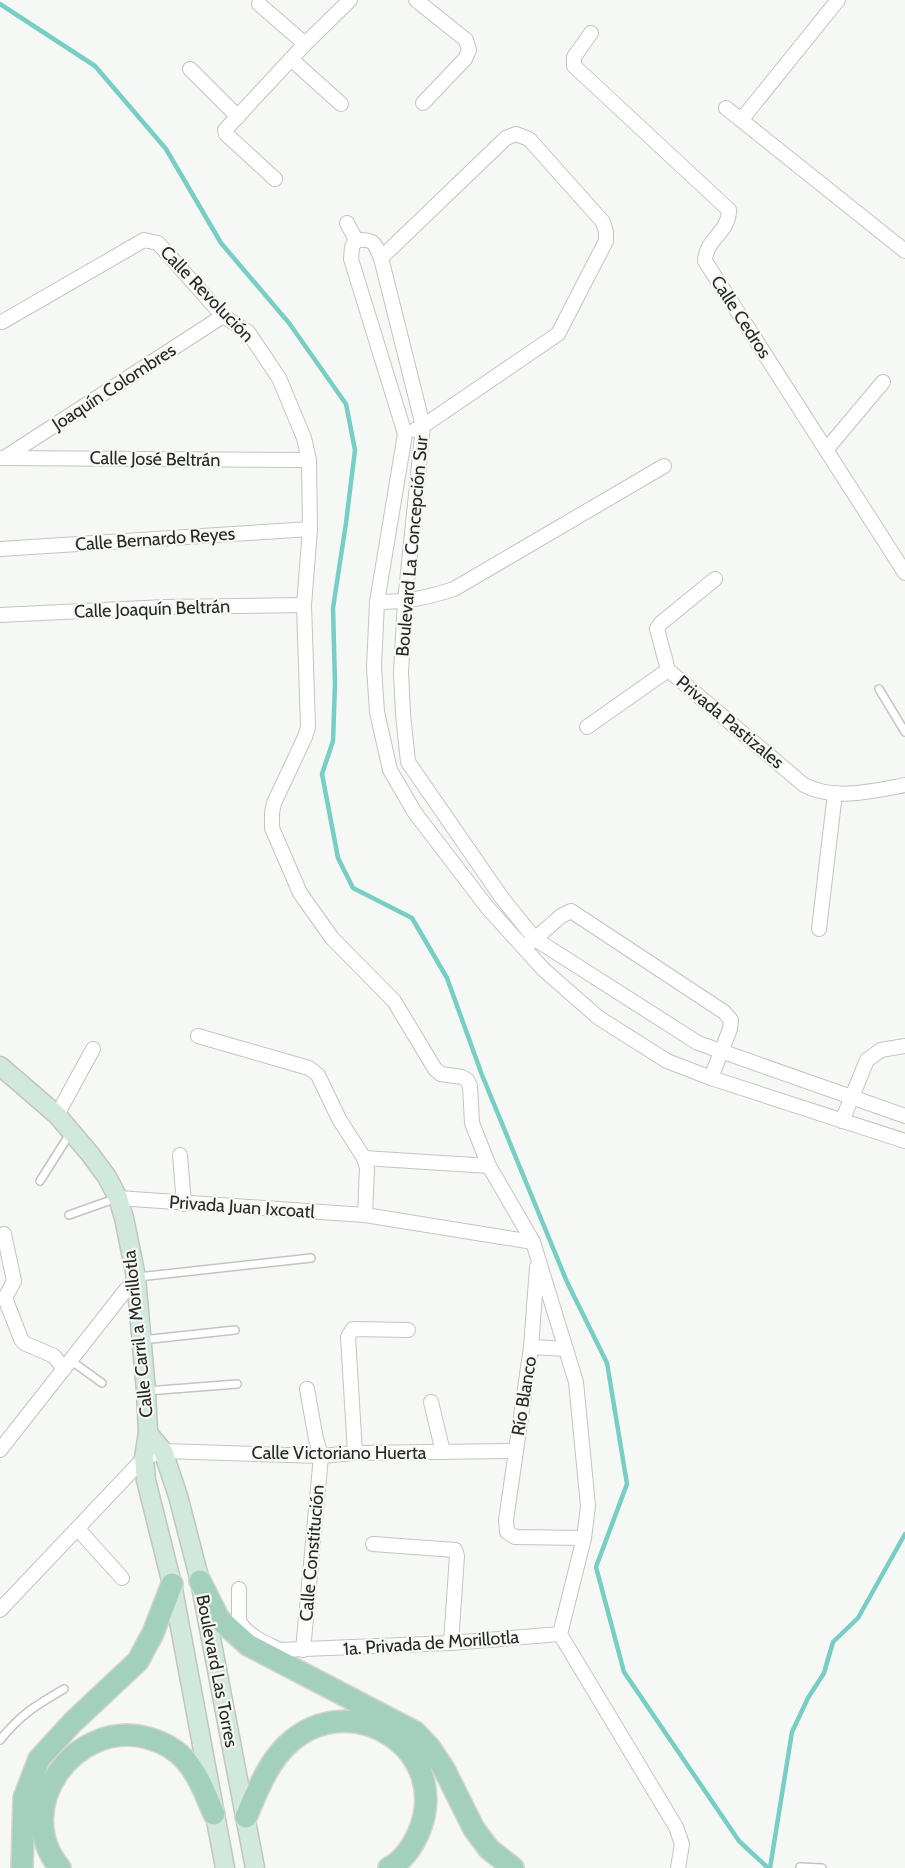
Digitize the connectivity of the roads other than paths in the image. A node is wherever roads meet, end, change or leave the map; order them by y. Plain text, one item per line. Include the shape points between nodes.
1 (350, 0) edge
2 (416, 0) edge
3 (838, 0) edge
4 (259, 4) dead end
5 (591, 33) dead end
6 (305, 44) junction
7 (291, 59) junction
8 (190, 69) dead end
9 (423, 103) dead end
10 (341, 104) dead end
11 (726, 108) dead end
12 (238, 117) junction
13 (742, 119) junction
14 (276, 178) dead end
15 (347, 223) dead end
16 (356, 240) junction
17 (905, 251) edge
18 (381, 258) junction
19 (223, 316) junction
20 (2, 322) dead end
21 (883, 382) dead end
22 (423, 426) junction
23 (405, 434) junction
24 (826, 450) junction
25 (2, 458) edge
26 (309, 460) junction
27 (664, 466) dead end
28 (310, 529) junction
29 (0, 549) edge
30 (905, 573) edge
31 (715, 579) dead end
32 (377, 602) junction
33 (405, 602) junction
34 (304, 605) junction
35 (0, 615) edge
36 (668, 670) junction
37 (879, 689) dead end
38 (587, 727) dead end
39 (905, 732) edge
40 (905, 785) edge
41 (835, 793) junction
42 (819, 929) dead end
43 (535, 939) junction
44 (524, 948) junction
45 (198, 1036) dead end
46 (905, 1046) edge
47 (93, 1049) dead end
48 (721, 1052) junction
49 (0, 1066) edge
50 (711, 1078) junction
51 (852, 1096) junction
52 (57, 1115) junction
53 (905, 1116) edge
54 (842, 1121) junction
55 (71, 1132) junction
56 (905, 1141) edge
57 (180, 1155) dead end
58 (363, 1158) junction
59 (489, 1166) junction
60 (40, 1181) dead end
61 (118, 1198) junction
62 (184, 1204) junction
63 (69, 1215) dead end
64 (366, 1215) junction
65 (4, 1234) dead end
66 (533, 1242) junction
67 (311, 1258) dead end
68 (538, 1260) junction
69 (136, 1278) junction
70 (235, 1330) dead end
71 (408, 1330) dead end
72 (141, 1340) junction
73 (531, 1347) junction
74 (566, 1349) junction
75 (67, 1365) junction
76 (102, 1383) dead end
77 (237, 1384) dead end
78 (308, 1389) dead end
79 (146, 1391) junction
80 (431, 1402) dead end
81 (148, 1434) junction
82 (0, 1450) edge
83 (163, 1451) junction
84 (515, 1451) junction
85 (443, 1452) junction
86 (355, 1453) junction
87 (321, 1456) junction
88 (144, 1458) junction
89 (171, 1476) joint
90 (146, 1480) joint
91 (78, 1529) junction
92 (584, 1538) junction
93 (374, 1544) dead end
94 (122, 1578) dead end
95 (200, 1581) junction
96 (172, 1584) junction
97 (239, 1589) dead end
98 (0, 1610) edge
99 (560, 1634) junction
100 (451, 1642) junction
101 (303, 1650) junction
102 (64, 1689) dead end
103 (0, 1740) edge
104 (214, 1814) junction
105 (246, 1817) junction
106 (255, 1867) edge
107 (800, 1867) edge
108 (22, 1868) edge
109 (60, 1868) edge
110 (225, 1868) edge
111 (389, 1868) edge
112 (513, 1868) edge
113 (678, 1868) edge
114 (822, 1868) edge

1 - 6 street
2 - 9 street via 466,40 469,50
3 - 13 street
4 - 6 street
5 - 24 street, Calle Cedros via 574,57 574,66 729,210 729,220 705,251 705,261
6 - 7 street
7 - 10 street
7 - 12 street
8 - 12 street
11 - 13 street
12 - 14 street via 225,130 226,134
13 - 17 street
15 - 16 street
16 - 18 street via 373,241
16 - 23 street, Boulevard La Concepción Sur via 351,259
18 - 22 street, Boulevard La Concepción Sur
18 - 22 street via 506,138 516,134 529,139 603,222 606,232 606,241 558,334
19 - 20 street, Calle Revolución via 158,243 144,240
19 - 25 street, Joaquín Colombres
19 - 26 street, Calle Revolución via 248,332 279,378
21 - 24 street
22 - 23 street
22 - 33 street, Boulevard La Concepción Sur
23 - 32 street, Boulevard La Concepción Sur
24 - 30 street, Calle Cedros
25 - 26 street, Calle José Beltrán
26 - 28 street, Calle Revolución
27 - 33 street via 454,589
28 - 29 street, Calle Bernardo Reyes
28 - 34 street, Calle Revolución
31 - 36 street, Privada Pastizales via 657,629
32 - 33 street
32 - 44 street, Boulevard La Concepción Sur via 377,712 390,770 415,813 487,907
33 - 43 street, Boulevard La Concepción Sur via 401,672 408,762
34 - 35 street, Calle Joaquín Beltrán via 165,606
34 - 59 street, Calle Revolución via 308,727 274,803 272,828 300,893 332,938 394,1001 435,1069 467,1080 472,1123
36 - 38 street
36 - 41 street, Privada Pastizales via 804,785
37 - 39 lane
40 - 41 street, Privada Pastizales
41 - 42 street
43 - 44 street
43 - 48 street, Boulevard La Concepción Sur via 699,1043
43 - 48 street via 561,916 571,911 580,916 724,1012 731,1020
44 - 50 street, Boulevard La Concepción Sur via 598,1018 667,1061
45 - 58 street via 309,1068 318,1075
46 - 51 street via 880,1050 867,1060
47 - 52 street
48 - 50 street
48 - 51 street, Boulevard La Concepción Sur
49 - 52 street, Calle Carril a Morillotla
50 - 54 street, Boulevard La Concepción Sur
51 - 53 street, Boulevard La Concepción Sur
51 - 54 street
52 - 55 street, Calle Carril a Morillotla
54 - 56 street, Boulevard La Concepción Sur
55 - 60 lane
55 - 61 street, Calle Carril a Morillotla via 107,1177
57 - 62 street
58 - 59 street
58 - 64 street via 367,1168
59 - 66 street
61 - 62 street, Privada Juan Ixcoatl
61 - 63 lane
61 - 69 street, Calle Carril a Morillotla
62 - 64 street, Privada Juan Ixcoatl
64 - 66 street, Privada Juan Ixcoatl
65 - 75 street via 14,1281 5,1298 21,1339
66 - 68 street
67 - 69 lane
68 - 73 street, Río Blanco
68 - 74 street
69 - 72 street, Calle Carril a Morillotla
69 - 75 street
70 - 72 lane
71 - 86 street via 349,1332
72 - 79 street, Calle Carril a Morillotla
73 - 74 street
73 - 84 street, Río Blanco
74 - 92 street via 576,1382 587,1494
75 - 76 lane
75 - 82 street
77 - 79 lane
78 - 87 street, Calle Constitución
79 - 81 street, Calle Carril a Morillotla
80 - 85 street
81 - 83 street, Calle Carril a Morillotla
81 - 88 street, Calle Carril a Morillotla
83 - 87 street, Calle Victoriano Huerta
83 - 88 street
83 - 89 street, Calle Carril a Morillotla
84 - 85 street, Calle Victoriano Huerta
84 - 92 street, Río Blanco via 507,1532 515,1537
85 - 86 street, Calle Victoriano Huerta
86 - 87 street, Calle Victoriano Huerta
87 - 101 street, Calle Constitución
88 - 90 street, Calle Carril a Morillotla
88 - 91 street
89 - 95 street, Boulevard Las Torres
90 - 96 street, Boulevard Las Torres
91 - 94 street
91 - 98 street
92 - 99 street
93 - 100 street via 455,1550
95 - 105 street, Boulevard Las Torres
95 - 112 main road via 219,1619 248,1645 415,1732 444,1769 474,1829 489,1849
96 - 104 street, Boulevard Las Torres
96 - 108 main road via 138,1661 39,1759 24,1798
97 - 101 street, 1a. Privada de Morillotla via 241,1625 280,1650
99 - 100 street, 1a. Privada de Morillotla
99 - 113 street via 676,1827 682,1844
100 - 101 street, 1a. Privada de Morillotla
102 - 103 lane via 26,1712
104 - 109 main road via 187,1762 172,1749 154,1740 128,1735 101,1739 68,1760 47,1793 44,1833
104 - 110 street, Boulevard Las Torres
105 - 106 street, Boulevard Las Torres
105 - 111 main road via 273,1761 287,1745 316,1726 333,1721 360,1722 385,1731 406,1747 420,1769 426,1795 424,1821 413,1845
107 - 114 lane

